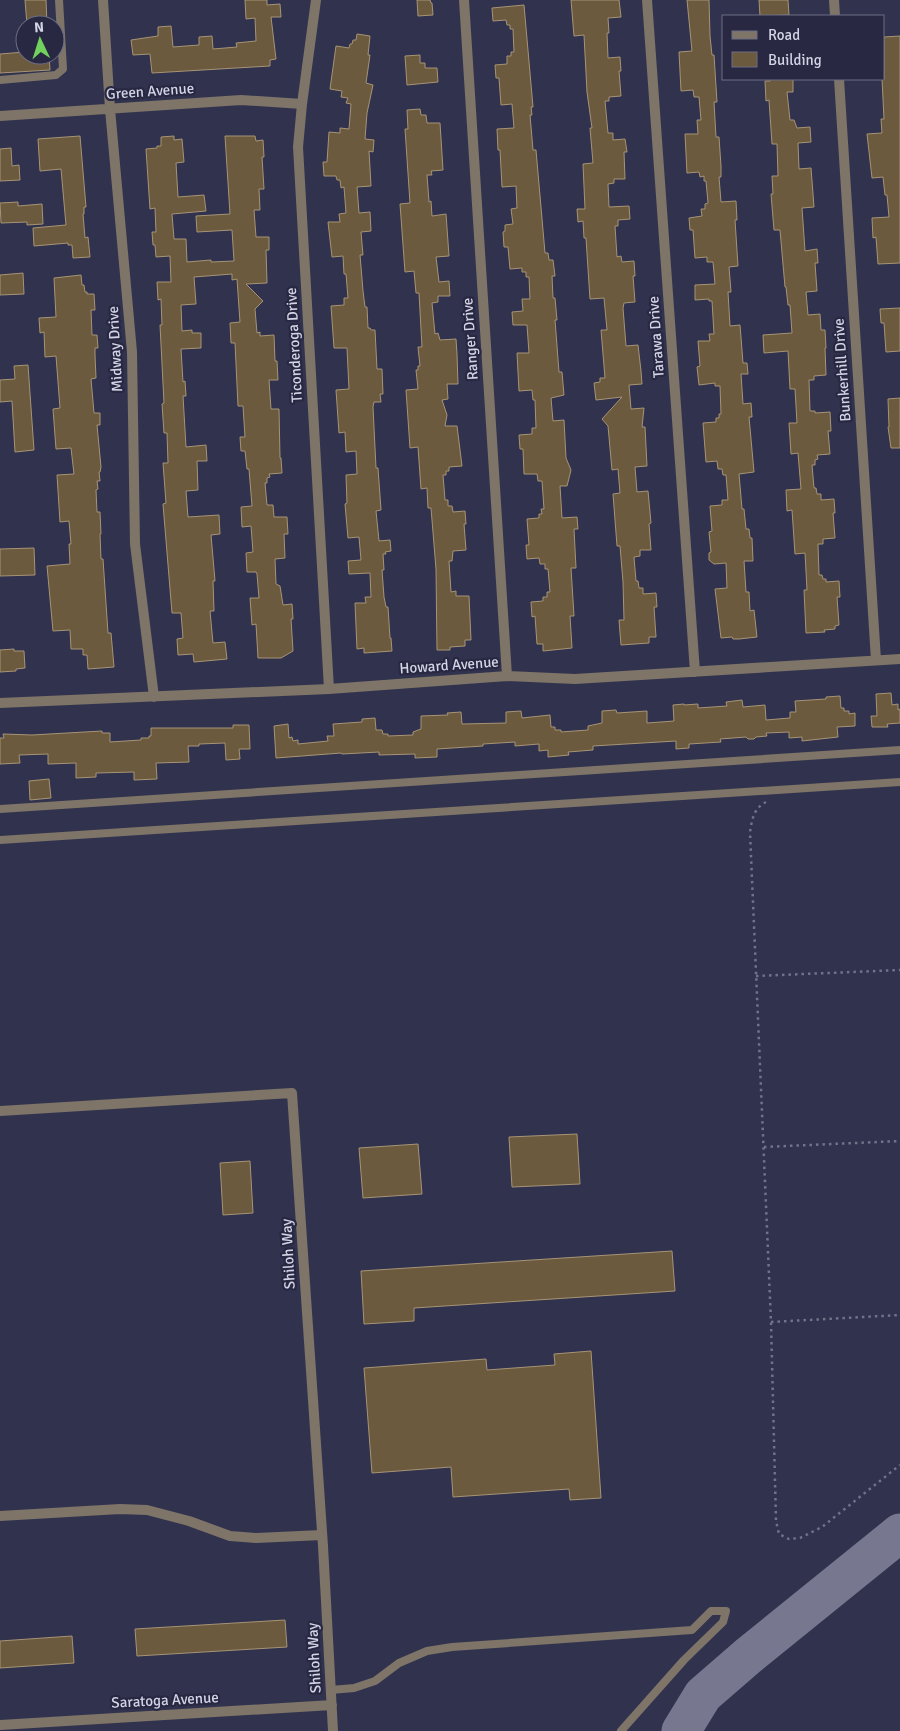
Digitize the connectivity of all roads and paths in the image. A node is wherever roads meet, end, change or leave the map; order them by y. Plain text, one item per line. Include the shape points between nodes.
1 (59, 0) edge
2 (103, 0) edge
3 (316, 0) edge
4 (464, 0) edge
5 (647, 0) edge
6 (834, 0) edge
7 (835, 15) edge
8 (0, 80) edge
9 (839, 80) edge
10 (302, 104) junction
11 (110, 109) junction
12 (0, 116) edge
13 (900, 658) edge
14 (876, 660) junction
15 (695, 672) junction
16 (507, 676) junction
17 (329, 690) junction
18 (154, 697) junction
19 (0, 703) edge
20 (900, 750) edge
21 (900, 782) edge
22 (767, 802) dead end
23 (0, 809) edge
24 (0, 840) edge
25 (900, 970) edge
26 (756, 976) junction
27 (0, 1111) edge
28 (900, 1141) edge
29 (764, 1147) junction
30 (900, 1315) edge
31 (771, 1322) junction
32 (900, 1465) edge
33 (0, 1516) edge
34 (322, 1535) junction
35 (331, 1690) junction
36 (332, 1705) junction
37 (0, 1724) edge
38 (333, 1731) edge
39 (621, 1731) edge

1 - 8 lane via 63,68 56,75
2 - 11 street, Midway Drive
3 - 10 street, Ticonderoga Drive
4 - 16 street, Ranger Drive
5 - 15 street, Tarawa Drive
6 - 7 street
9 - 14 street, Bunkerhill Drive
10 - 11 street, Green Avenue via 242,100
10 - 17 street, Ticonderoga Drive via 298,147
11 - 12 street, Green Avenue
11 - 18 street, Midway Drive via 132,352 134,544
13 - 14 street, Howard Avenue
14 - 15 street, Howard Avenue
15 - 16 street, Howard Avenue via 575,679
16 - 17 street, Howard Avenue
17 - 18 street, Howard Avenue
18 - 19 street, Howard Avenue
20 - 23 lane
21 - 24 lane
22 - 26 path via 758,806 750,832
25 - 26 path
26 - 29 path
27 - 34 street, Shiloh Way via 292,1093
28 - 29 path
29 - 31 path
30 - 31 path
31 - 32 path via 778,1534 789,1539 800,1538 822,1527
33 - 34 street via 147,1510 230,1536
34 - 35 street, Shiloh Way
35 - 36 street, Shiloh Way
35 - 39 lane via 354,1688 375,1681 399,1663 427,1651 692,1630 711,1611 726,1611 723,1622 684,1660
36 - 37 street, Saratoga Avenue
36 - 38 street, Shiloh Way

